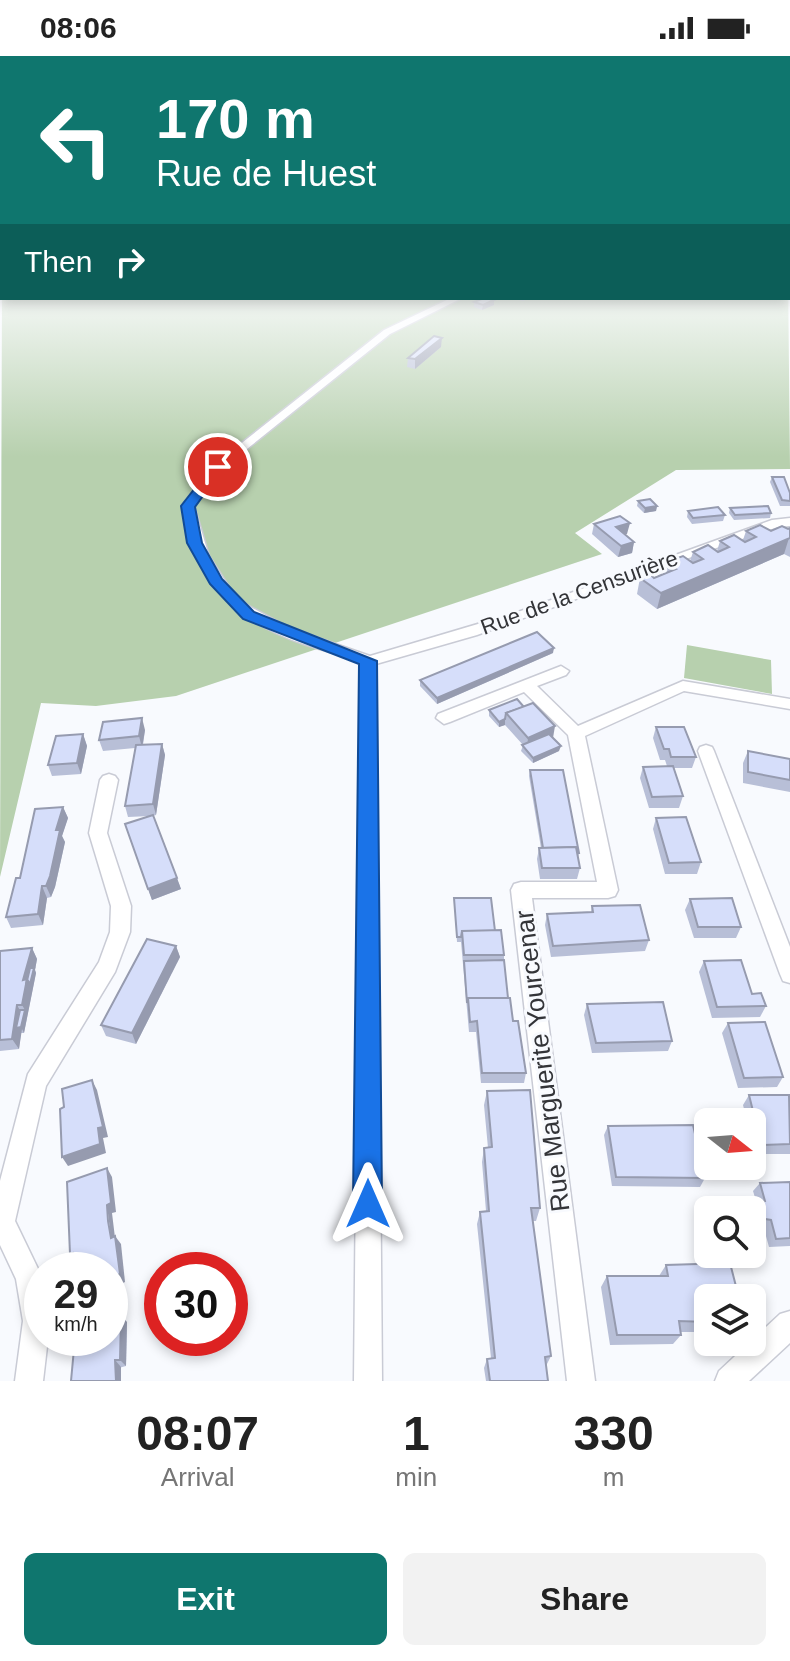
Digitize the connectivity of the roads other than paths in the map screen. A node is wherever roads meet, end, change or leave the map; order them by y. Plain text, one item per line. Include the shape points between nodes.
1 (385, 334) edge
2 (790, 522) edge
3 (368, 661) junction
4 (561, 671) dead end
5 (526, 685) junction
6 (790, 704) edge
7 (444, 718) dead end
8 (576, 733) junction
9 (706, 751) dead end
10 (109, 780) dead end
11 (790, 974) edge
12 (2, 1229) edge
13 (790, 1324) edge
14 (29, 1381) edge
15 (368, 1381) edge
16 (581, 1381) edge
17 (729, 1381) edge

1 - 3 street via 218,467 188,506 202,556 216,581 249,616
2 - 3 street, Rue de la Censurière via 692,551 436,645
3 - 15 street
4 - 5 street
5 - 7 street
5 - 8 street
6 - 8 street via 683,686
8 - 16 street, Rue Marguerite Yourcenar via 608,890 521,890
9 - 11 street
10 - 12 street via 98,833 121,906 120,932 108,966 36,1082
12 - 14 street via 29,1277 36,1321
13 - 17 street

